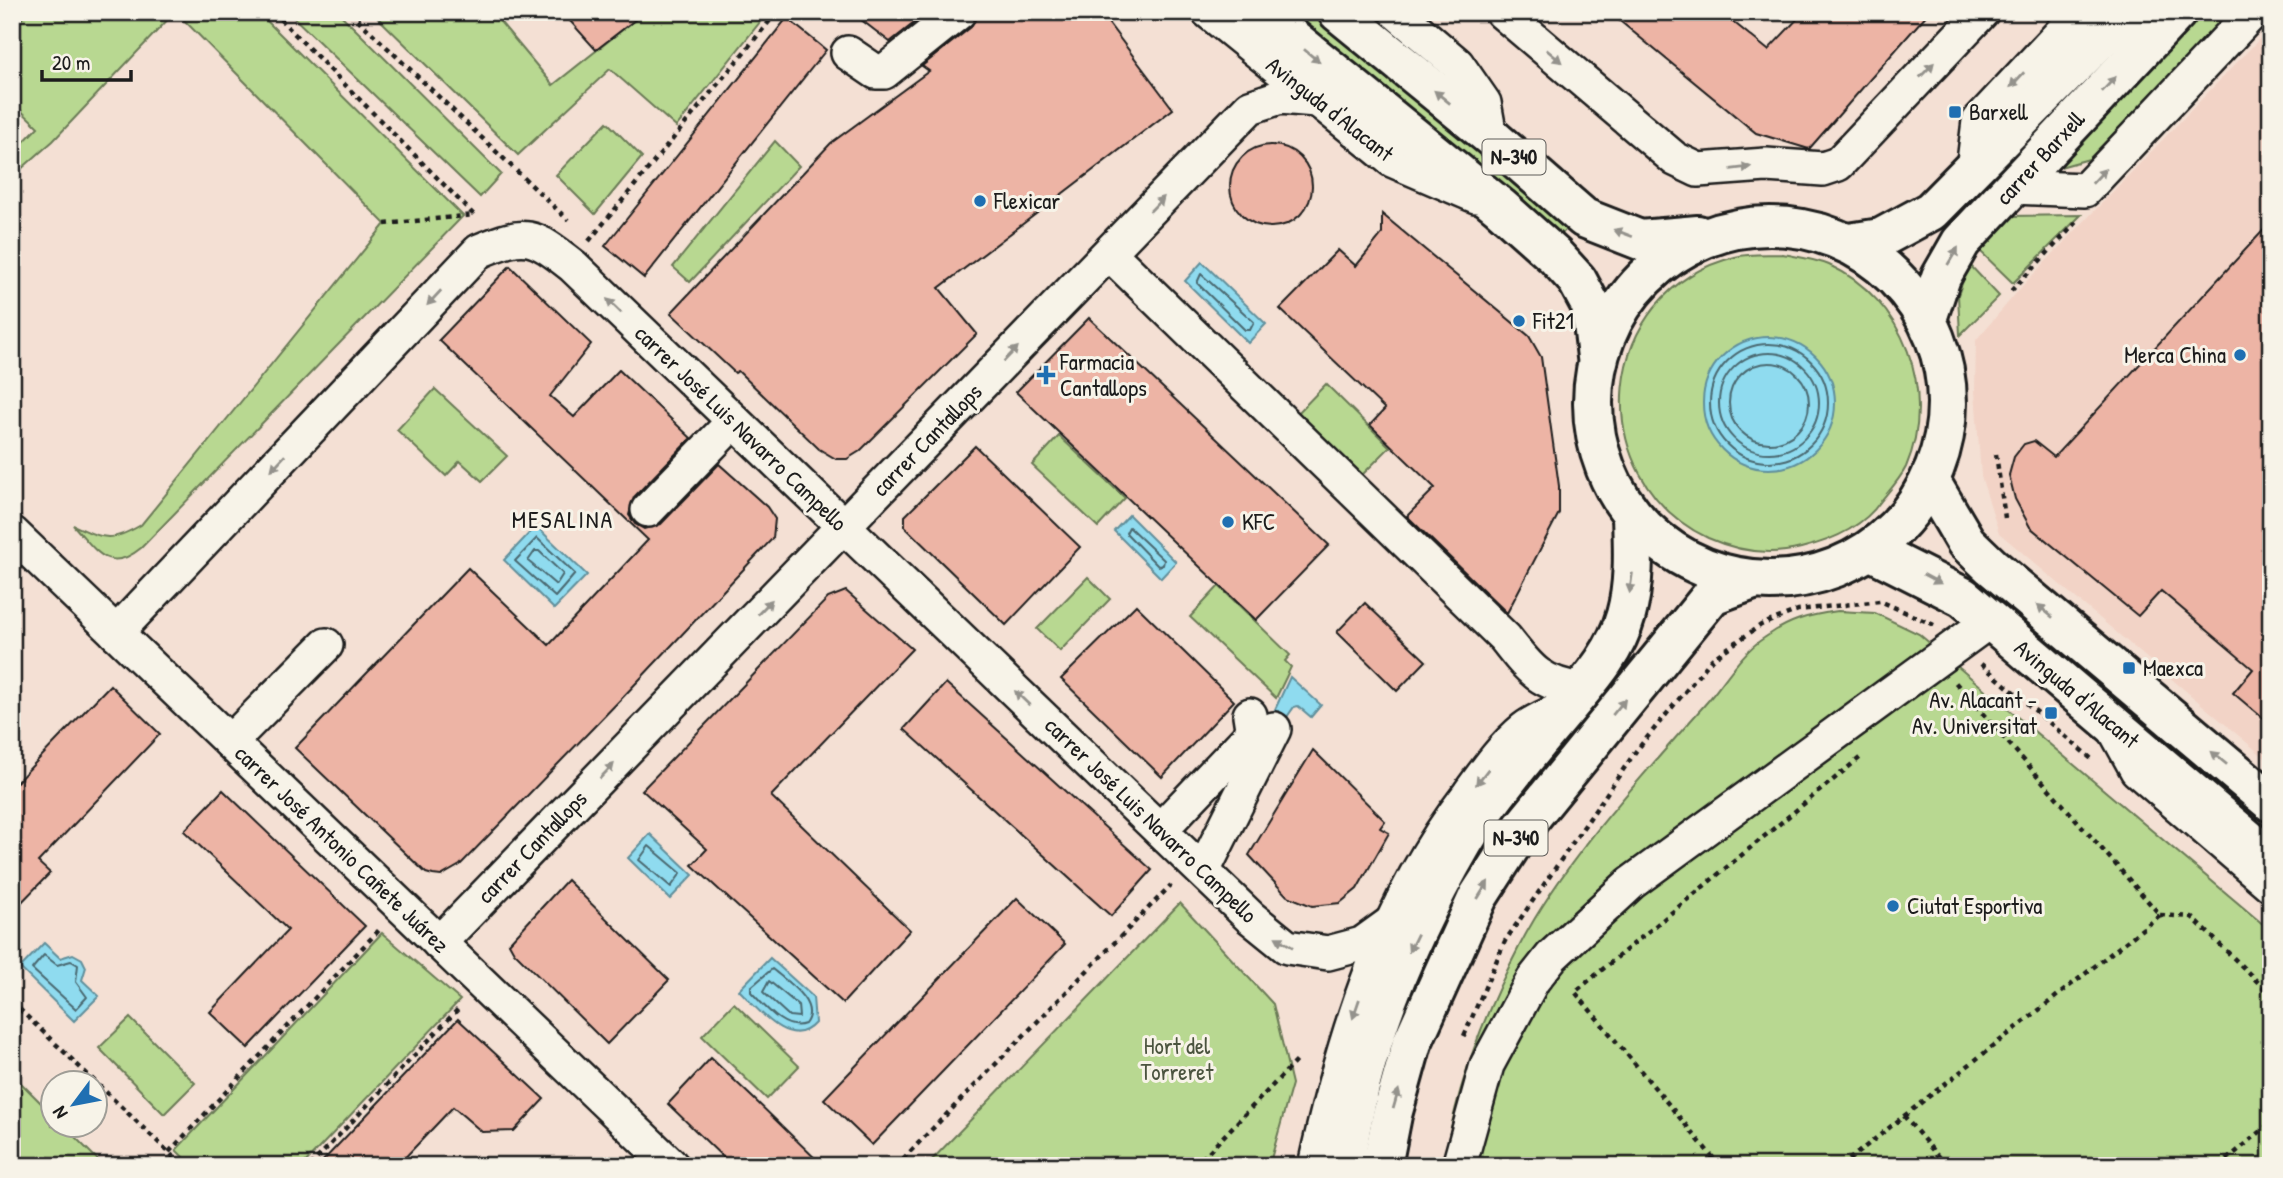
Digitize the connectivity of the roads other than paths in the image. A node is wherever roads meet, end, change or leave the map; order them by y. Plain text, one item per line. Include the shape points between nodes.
1 (959, 12) edge
2 (1209, 12) edge
3 (1260, 12) edge
4 (1338, 12) edge
5 (1396, 12) edge
6 (1502, 12) edge
7 (1982, 12) edge
8 (2081, 12) edge
9 (2127, 12) edge
10 (2177, 12) edge
11 (2253, 12) edge
12 (848, 52) dead end
13 (1316, 100) junction
14 (1490, 136) junction
15 (1973, 170) junction
16 (2012, 187) junction
17 (1500, 207) junction
18 (1714, 233) junction
19 (1849, 243) junction
20 (1109, 253) junction
21 (1927, 319) junction
22 (1597, 357) junction
23 (734, 421) junction
24 (1933, 486) junction
25 (648, 510) dead end
26 (1632, 515) junction
27 (844, 526) junction
28 (12, 533) edge
29 (1870, 550) junction
30 (1753, 580) junction
31 (1991, 620) junction
32 (117, 633) junction
33 (326, 645) dead end
34 (1576, 697) junction
35 (2110, 722) junction
36 (230, 742) junction
37 (2271, 802) edge
38 (1160, 830) junction
39 (2271, 859) edge
40 (1203, 871) junction
41 (2271, 885) edge
42 (1391, 923) junction
43 (439, 943) junction
44 (672, 1166) edge
45 (1315, 1166) edge
46 (1345, 1166) edge
47 (1382, 1166) edge
48 (1459, 1166) edge

1 - 12 street via 884,72 876,72
2 - 13 street, Avinguda d'Alacant
3 -> 17 main road, Avinguda d'Alacant / N-340
14 -> 4 main road, N-340
5 - 14 street via 1457,64 1483,103
6 -> 7 street via 1675,159 1698,170 1721,171 1766,166 1823,169 1838,164
8 -> 15 street via 1979,121
9 - 15 main road, carrer Barxell
16 -> 10 main road, carrer Barxell
16 -> 11 street via 2085,190
13 - 17 street, Avinguda d'Alacant via 1392,160
20 -> 13 street, carrer Cantallops via 1250,107 1280,97
18 -> 14 main road, N-340 via 1640,240 1584,218
15 - 19 main road, carrer Barxell via 1931,211 1901,229
21 -> 16 main road, carrer Barxell via 1941,277 1961,242
17 - 22 main road, Avinguda d'Alacant / N-340 via 1577,280 1591,306
18 - 19 main road, N-340 via 1781,225
18 - 22 main road, N-340 via 1655,266 1626,297
19 - 21 main road, N-340 via 1896,277
27 -> 20 street, carrer Cantallops
20 - 34 street via 1505,638 1528,667 1543,681
21 - 24 main road, N-340 via 1946,377 1945,437
22 - 26 main road, N-340 via 1592,408 1603,464
23 - 25 street
23 - 27 street, carrer José Luis Navarro Campello
23 -> 32 street, carrer José Luis Navarro Campello via 573,266 544,243 514,237 479,251
24 - 29 main road, N-340
37 -> 24 main road, Avinguda d'Alacant via 1991,566 1966,542
26 - 30 main road, N-340 via 1662,544 1705,568
26 -> 34 main road, N-340 via 1633,571 1626,615 1611,653
38 -> 27 street, carrer José Luis Navarro Campello
43 -> 27 street, carrer Cantallops
28 - 32 street, carrer José Antonio Cañete Juárez
29 - 30 main road, N-340 via 1809,576
29 -> 31 main road, Avinguda d'Alacant via 1964,597
47 -> 30 main road, N-340 via 1412,1043 1478,897 1523,827 1712,594
31 - 35 main road, Avinguda d'Alacant
31 - 48 street via 1631,883 1552,956 1533,979 1487,1065
32 - 36 street, carrer José Antonio Cañete Juárez
33 - 36 street
34 -> 42 street via 1525,729 1492,765 1445,825
34 -> 46 main road, N-340 via 1464,842 1409,951 1376,1033 1351,1119
35 - 39 main road, Avinguda d'Alacant
35 - 41 street via 2137,770
36 - 43 street, carrer José Antonio Cañete Juárez
38 - 40 street, carrer José Luis Navarro Campello
38 - 40 street via 1262,722
42 -> 40 street, carrer José Luis Navarro Campello via 1362,944 1328,953 1287,947
42 -> 45 street via 1356,1007
43 - 44 street, carrer José Antonio Cañete Juárez

